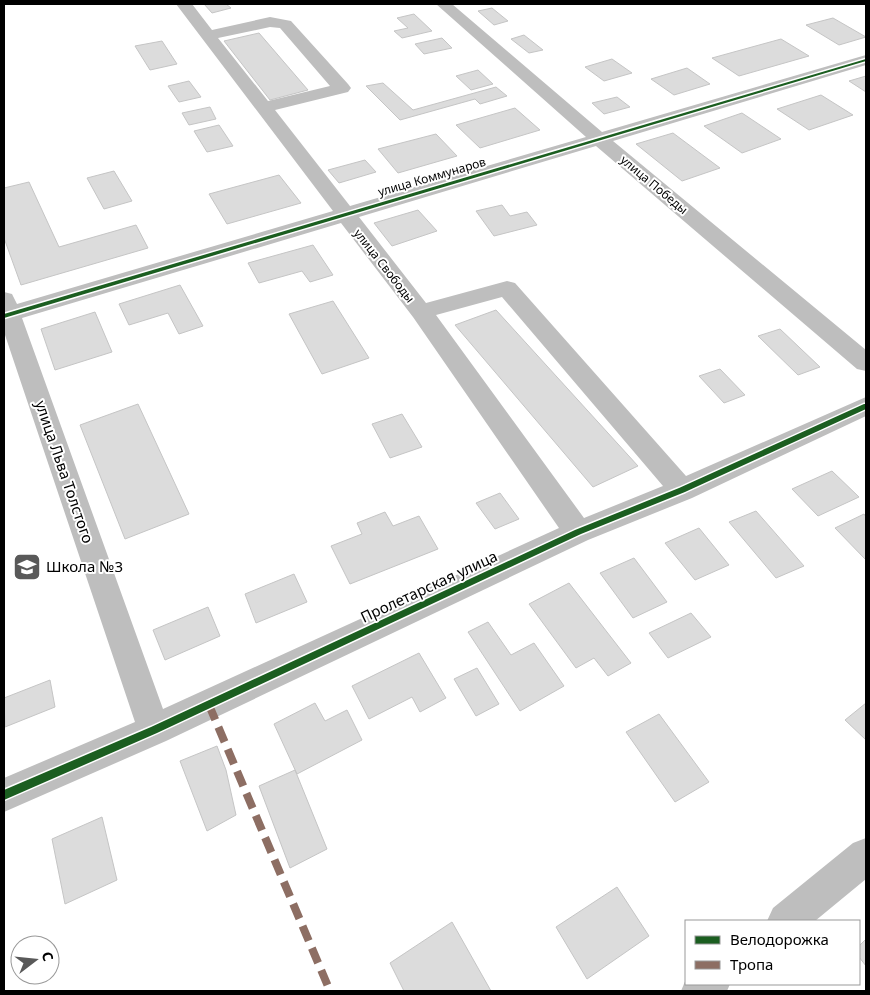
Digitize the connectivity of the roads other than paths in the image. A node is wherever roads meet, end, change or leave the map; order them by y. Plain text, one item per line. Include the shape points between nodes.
1 (184, 4) edge
2 (443, 4) edge
3 (209, 35) junction
4 (866, 60) edge
5 (264, 107) junction
6 (599, 139) junction
7 (344, 214) junction
8 (6, 310) edge
9 (420, 312) junction
10 (866, 363) edge
11 (866, 406) edge
12 (682, 490) junction
13 (578, 532) junction
14 (154, 730) junction
15 (4, 795) edge
16 (866, 856) edge
17 (787, 920) edge

1 - 3 street, улица Свободы
2 - 6 street, улица Победы
3 - 5 street, улица Свободы
3 - 5 street via 270,22 285,24 342,88
4 - 6 street, улица Коммунаров
5 - 7 street, улица Свободы
6 - 7 street, улица Коммунаров
6 - 10 street, улица Победы
7 - 8 street, улица Коммунаров
7 - 9 street, улица Свободы
8 - 14 street, улица Льва Толстого
9 - 12 street via 507,288
9 - 13 street, улица Свободы
11 - 12 street, Пролетарская улица
12 - 13 street, Пролетарская улица
13 - 14 street, Пролетарская улица
14 - 15 street, Пролетарская улица
16 - 17 street

